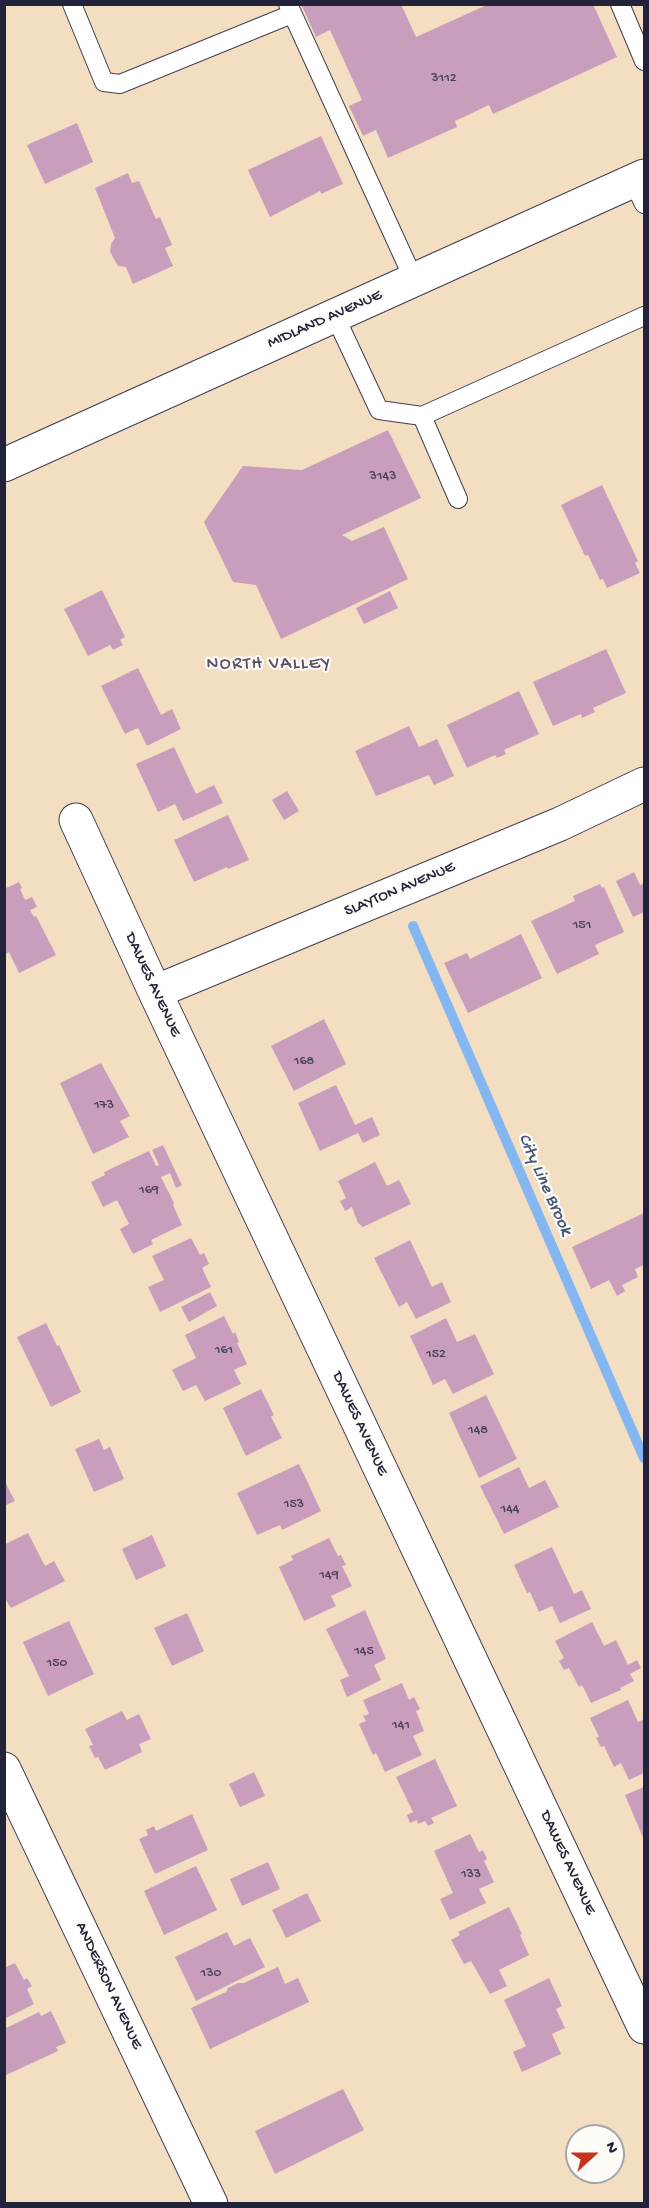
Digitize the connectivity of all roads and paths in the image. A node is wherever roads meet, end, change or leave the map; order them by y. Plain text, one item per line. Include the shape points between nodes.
1 (72, 4) edge
2 (620, 4) edge
3 (290, 9) edge
4 (645, 61) edge
5 (641, 187) edge
6 (414, 280) junction
7 (335, 316) junction
8 (645, 316) edge
9 (422, 416) junction
10 (4, 465) edge
11 (458, 499) dead end
12 (645, 784) edge
13 (76, 820) dead end
14 (155, 993) junction
15 (4, 1769) edge
16 (645, 2027) edge
17 (211, 2204) edge

1 - 3 lane via 104,82 120,84
2 - 4 lane
3 - 6 lane
5 - 6 street, MIDLAND AVENUE
6 - 7 street, MIDLAND AVENUE
7 - 9 lane via 379,410
7 - 10 street, MIDLAND AVENUE
8 - 9 lane
9 - 11 lane
12 - 14 street, SLAYTON AVENUE via 560,824
13 - 14 street, DAWES AVENUE
14 - 16 street, DAWES AVENUE
15 - 17 street, ANDERSON AVENUE

